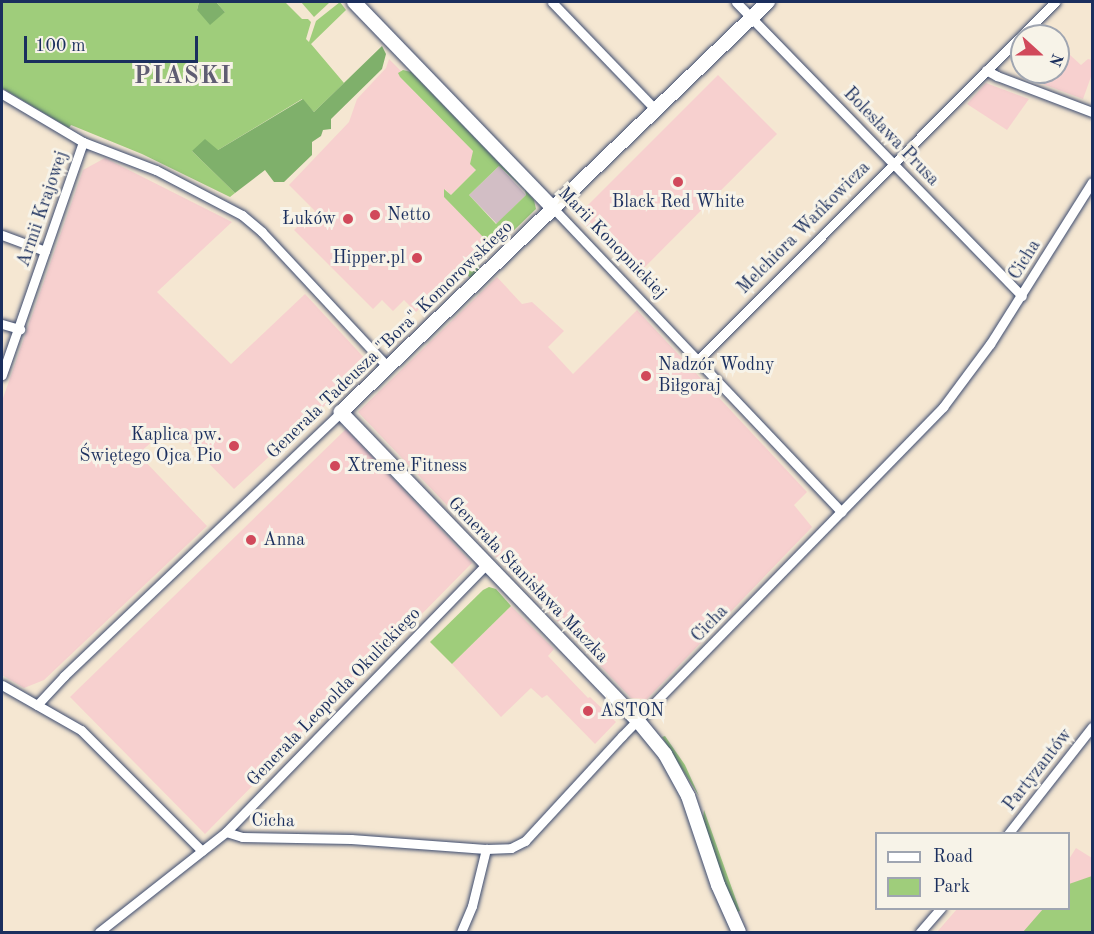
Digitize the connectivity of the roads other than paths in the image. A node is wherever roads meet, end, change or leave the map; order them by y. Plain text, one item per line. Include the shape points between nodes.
1 (354, 2) edge
2 (552, 2) edge
3 (736, 2) edge
4 (768, 2) edge
5 (1054, 2) edge
6 (752, 17) junction
7 (986, 70) junction
8 (2, 94) edge
9 (656, 110) junction
10 (1092, 111) edge
11 (83, 142) junction
12 (892, 162) junction
13 (1092, 182) edge
14 (554, 208) junction
15 (2, 235) edge
16 (45, 251) junction
17 (1022, 296) junction
18 (2, 324) edge
19 (20, 329) junction
20 (698, 360) junction
21 (388, 367) junction
22 (2, 375) edge
23 (341, 412) junction
24 (841, 512) junction
25 (487, 564) junction
26 (2, 685) edge
27 (37, 705) junction
28 (638, 721) junction
29 (1092, 727) edge
30 (226, 831) junction
31 (1010, 832) edge
32 (486, 849) junction
33 (202, 850) junction
34 (940, 910) edge
35 (735, 931) edge
36 (99, 933) edge
37 (460, 933) edge
38 (920, 933) edge

1 - 14 street, Marii Konopnickiej
2 - 9 street
3 - 6 street, Bolesława Prusa
4 - 6 street, Generała Tadeusza "Bora" Komorowskiego
5 - 7 street, Melchiora Wańkowicza
6 - 9 street, Generała Tadeusza "Bora" Komorowskiego
6 - 12 street, Bolesława Prusa
7 - 10 street
7 - 12 street, Melchiora Wańkowicza
8 - 11 street, Armii Krajowej
9 - 14 street, Generała Tadeusza "Bora" Komorowskiego
11 - 16 street, Armii Krajowej
11 - 21 street via 148,166 243,215
12 - 17 street, Bolesława Prusa
12 - 20 street, Melchiora Wańkowicza
13 - 17 street, Cicha
14 - 20 street, Marii Konopnickiej
14 - 21 street, Generała Tadeusza "Bora" Komorowskiego
15 - 16 street
16 - 19 street, Armii Krajowej
17 - 24 street, Cicha via 960,387
18 - 19 street
19 - 22 street, Armii Krajowej
20 - 24 street, Marii Konopnickiej
21 - 23 street, Generała Tadeusza "Bora" Komorowskiego
23 - 25 street, Generała Stanisława Maczka
23 - 27 street, Generała Tadeusza "Bora" Komorowskiego
24 - 28 street, Cicha
25 - 28 street, Generała Stanisława Maczka
25 - 30 street, Generała Leopolda Okulickiego
26 - 27 street
27 - 33 street via 87,736
28 - 32 street, Cicha via 528,838 511,848
28 - 35 street, Generała Stanisława Maczka via 665,753 683,784
29 - 31 street, Partyzantów
30 - 32 street, Cicha via 242,837 351,839
30 - 33 street, Generała Leopolda Okulickiego
32 - 37 street via 472,906
33 - 36 street, Generała Leopolda Okulickiego
34 - 38 street

